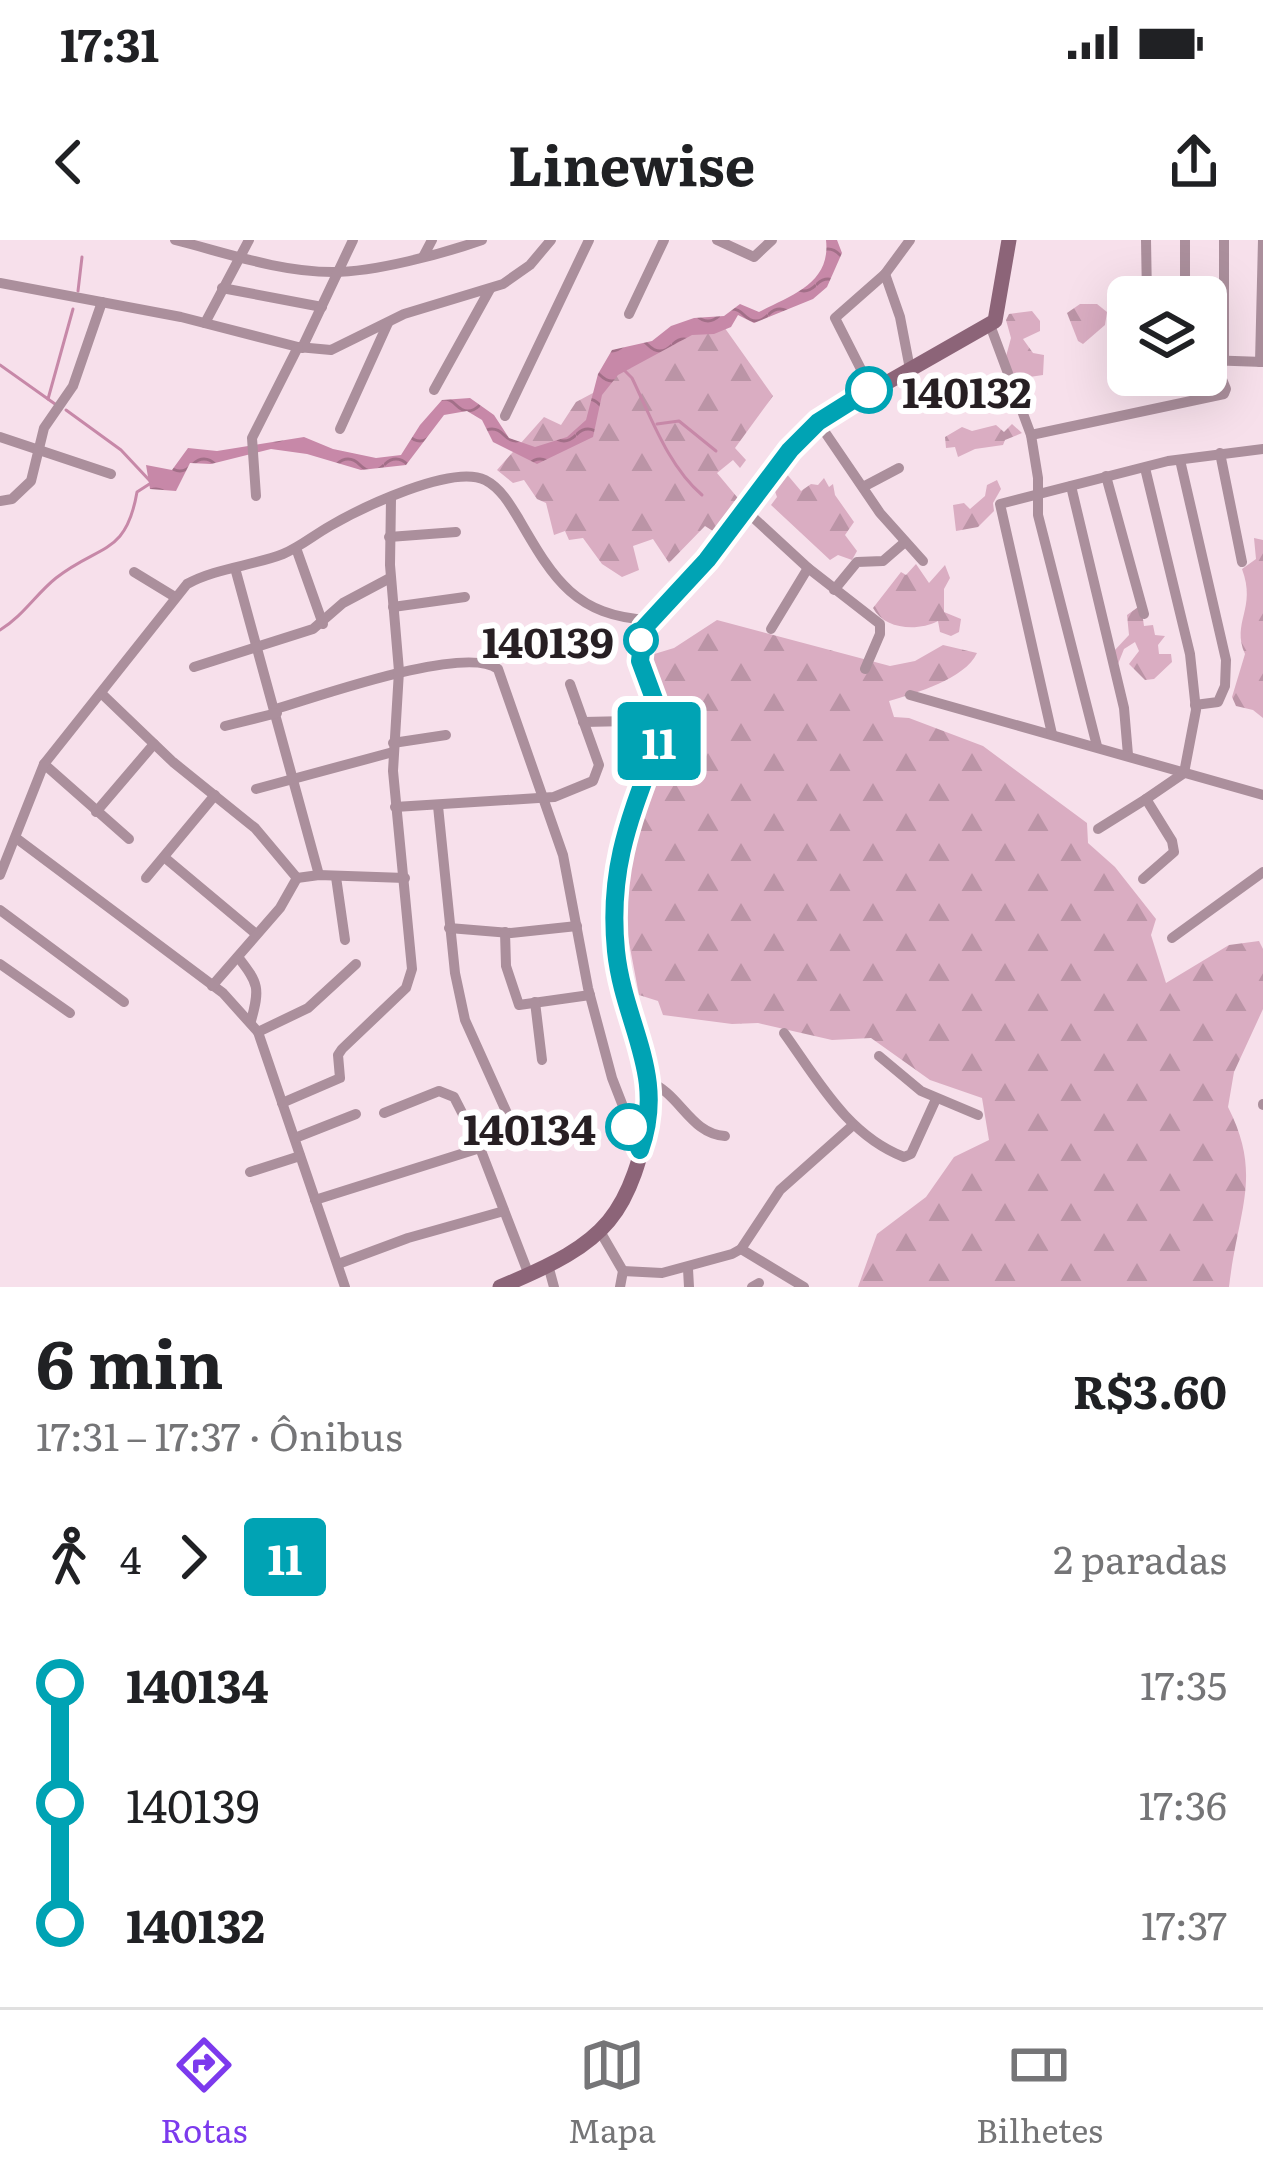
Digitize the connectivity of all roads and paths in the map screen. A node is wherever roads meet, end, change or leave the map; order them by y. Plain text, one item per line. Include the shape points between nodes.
1 (175, 240) edge
2 (250, 240) edge
3 (353, 240) edge
4 (432, 240) edge
5 (482, 240) edge
6 (551, 240) edge
7 (589, 240) edge
8 (664, 240) edge
9 (717, 240) edge
10 (772, 240) edge
11 (910, 240) edge
12 (1009, 240) edge
13 (1146, 240) edge
14 (1184, 240) edge
15 (1224, 240) edge
16 (1263, 240) edge
17 (423, 257) junction
18 (239, 258) junction
19 (337, 272) junction
20 (885, 274) junction
21 (1147, 276) edge
22 (1185, 276) edge
23 (1221, 276) edge
24 (0, 283) edge
25 (222, 288) junction
26 (490, 289) junction
27 (102, 302) junction
28 (322, 307) junction
29 (629, 314) dead end
30 (205, 322) junction
31 (389, 322) junction
32 (990, 325) junction
33 (300, 347) junction
34 (1227, 361) edge
35 (1262, 362) edge
36 (910, 369) junction
37 (871, 388) junction
38 (434, 390) dead end
39 (1215, 396) edge
40 (505, 416) dead end
41 (818, 422) junction
42 (340, 430) dead end
43 (1031, 435) junction
44 (0, 437) edge
45 (1263, 448) edge
46 (38, 450) junction
47 (1220, 453) junction
48 (1180, 460) junction
49 (1145, 468) junction
50 (899, 469) dead end
51 (111, 474) dead end
52 (1106, 476) junction
53 (1071, 486) junction
54 (863, 487) junction
55 (256, 496) dead end
56 (1035, 496) junction
57 (392, 499) junction
58 (0, 501) edge
59 (744, 508) junction
60 (456, 532) dead end
61 (389, 537) junction
62 (905, 542) junction
63 (296, 548) junction
64 (923, 561) dead end
65 (1242, 562) dead end
66 (236, 568) junction
67 (808, 568) junction
68 (134, 572) dead end
69 (390, 578) junction
70 (834, 590) junction
71 (175, 597) junction
72 (465, 597) dead end
73 (393, 607) junction
74 (1144, 614) dead end
75 (649, 620) junction
76 (323, 624) junction
77 (771, 628) dead end
78 (259, 646) junction
79 (194, 667) dead end
80 (865, 670) dead end
81 (399, 671) junction
82 (570, 684) dead end
83 (102, 694) junction
84 (910, 694) dead end
85 (1196, 707) junction
86 (277, 711) junction
87 (583, 722) junction
88 (226, 726) dead end
89 (664, 726) junction
90 (1052, 734) junction
91 (446, 735) dead end
92 (154, 744) junction
93 (1097, 746) junction
94 (393, 747) junction
95 (1128, 755) junction
96 (44, 764) junction
97 (1184, 773) junction
98 (291, 777) junction
99 (256, 789) dead end
100 (215, 795) junction
101 (1263, 795) edge
102 (544, 798) junction
103 (1146, 800) junction
104 (395, 806) junction
105 (439, 806) junction
106 (96, 812) junction
107 (1098, 829) dead end
108 (16, 838) junction
109 (129, 839) dead end
110 (164, 857) junction
111 (1263, 872) edge
112 (0, 874) edge
113 (319, 875) junction
114 (336, 877) junction
115 (146, 878) dead end
116 (297, 878) junction
117 (405, 878) junction
118 (1143, 878) dead end
119 (0, 910) edge
120 (578, 926) junction
121 (449, 928) junction
122 (505, 932) junction
123 (256, 934) junction
124 (1172, 938) dead end
125 (345, 940) dead end
126 (238, 957) junction
127 (0, 964) edge
128 (356, 964) dead end
129 (212, 986) junction
130 (590, 995) junction
131 (124, 1002) dead end
132 (535, 1002) junction
133 (70, 1012) dead end
134 (255, 1027) junction
135 (784, 1033) dead end
136 (878, 1055) dead end
137 (542, 1060) dead end
138 (649, 1082) junction
139 (936, 1099) junction
140 (282, 1103) junction
141 (384, 1113) dead end
142 (356, 1114) dead end
143 (978, 1115) dead end
144 (510, 1120) dead end
145 (852, 1126) junction
146 (725, 1136) dead end
147 (295, 1138) junction
148 (480, 1148) junction
149 (640, 1150) junction
150 (300, 1156) junction
151 (250, 1172) dead end
152 (316, 1201) junction
153 (503, 1211) junction
154 (601, 1233) junction
155 (741, 1249) junction
156 (338, 1264) junction
157 (548, 1265) junction
158 (688, 1269) junction
159 (623, 1271) junction
160 (529, 1275) junction
161 (344, 1284) edge
162 (328, 1287) edge
163 (500, 1287) edge
164 (554, 1287) edge
165 (620, 1287) edge
166 (689, 1287) edge
167 (804, 1287) edge

1 - 18 street
2 - 18 street
3 - 19 street
4 - 17 street
5 - 17 street
6 - 26 street via 518,275
7 - 40 street
8 - 29 street
9 - 10 street via 754,256
11 - 20 street
12 - 32 street
13 - 21 street
14 - 22 street
15 - 23 street
16 - 35 street
17 - 19 street
18 - 19 street
18 - 25 street
19 - 28 street
20 - 36 street
20 - 37 street via 835,318
24 - 27 street
25 - 28 street
25 - 30 street
26 - 31 street
26 - 38 street
27 - 30 street
27 - 46 street via 73,386
28 - 33 street
30 - 33 street
31 - 33 street via 343,347
31 - 42 street
32 - 36 street
32 - 43 street
33 - 55 street via 252,438
34 - 35 street
36 - 37 street
37 - 41 street
39 - 43 street
41 - 54 street
41 - 59 street
43 - 56 street
44 - 46 street
45 - 47 street
46 - 51 street
46 - 58 street via 31,481
47 - 48 street
47 - 65 street
48 - 49 street
48 - 85 street via 1226,660 1218,702
49 - 52 street
49 - 85 street
50 - 54 street
52 - 53 street
52 - 74 street
53 - 56 street
53 - 95 street
54 - 62 street
56 - 90 street via 1000,506
56 - 93 street
57 - 61 street
57 - 63 street
57 - 75 street via 460,475 482,478 508,501 575,599
59 - 67 street
59 - 75 street
60 - 61 street
61 - 69 street
62 - 64 street
62 - 70 street via 884,561 857,562
63 - 66 street
63 - 76 street
66 - 71 street via 200,577
66 - 78 street
67 - 70 street
67 - 77 street
68 - 71 street
69 - 73 street
69 - 76 street
70 - 80 street via 881,629
71 - 83 street
72 - 73 street
73 - 81 street
75 - 89 street via 640,661
76 - 78 street
78 - 79 street
78 - 86 street
81 - 86 street
81 - 94 street
81 - 102 street via 482,663 498,669
82 - 87 street
83 - 92 street
83 - 96 street
84 - 90 street
85 - 97 street
86 - 88 street
86 - 98 street
87 - 89 street
87 - 102 street via 597,778
89 - 138 street via 617,869 616,952
90 - 93 street
91 - 94 street
92 - 100 street
92 - 106 street
93 - 95 street
94 - 98 street
94 - 104 street
95 - 97 street
96 - 106 street
96 - 108 street
97 - 101 street
97 - 103 street
98 - 99 street
98 - 113 street
100 - 110 street
100 - 116 street via 271,843
102 - 105 street
102 - 120 street
103 - 107 street
103 - 118 street via 1175,847
104 - 105 street
104 - 117 street
105 - 121 street
106 - 109 street
108 - 112 street
108 - 129 street
110 - 115 street
110 - 123 street
111 - 124 street
113 - 114 street
113 - 116 street
114 - 117 street
114 - 125 street
116 - 123 street
117 - 140 street via 410,979 338,1055 340,1078
119 - 131 street
120 - 122 street
120 - 130 street
121 - 122 street
121 - 144 street via 465,1020
122 - 132 street via 517,1003
123 - 126 street
126 - 129 street
126 - 134 street via 256,980
127 - 133 street
128 - 134 street via 308,1008
129 - 134 street
130 - 132 street
130 - 149 street via 619,1105
132 - 137 street
134 - 140 street
135 - 145 street
136 - 139 street
138 - 146 street via 704,1132
138 - 149 street
139 - 143 street
139 - 145 street via 908,1156
140 - 147 street
141 - 148 street via 449,1093
142 - 147 street
145 - 155 street via 780,1190
147 - 150 street
148 - 152 street
148 - 153 street
149 - 154 street via 623,1204
150 - 151 street
150 - 152 street
152 - 156 street
153 - 156 street
153 - 160 street
154 - 157 street
154 - 159 street
155 - 158 street
155 - 167 street
156 - 161 street
157 - 160 street
157 - 164 street
158 - 159 street
158 - 166 street
159 - 165 street
160 - 163 street
161 - 162 street

